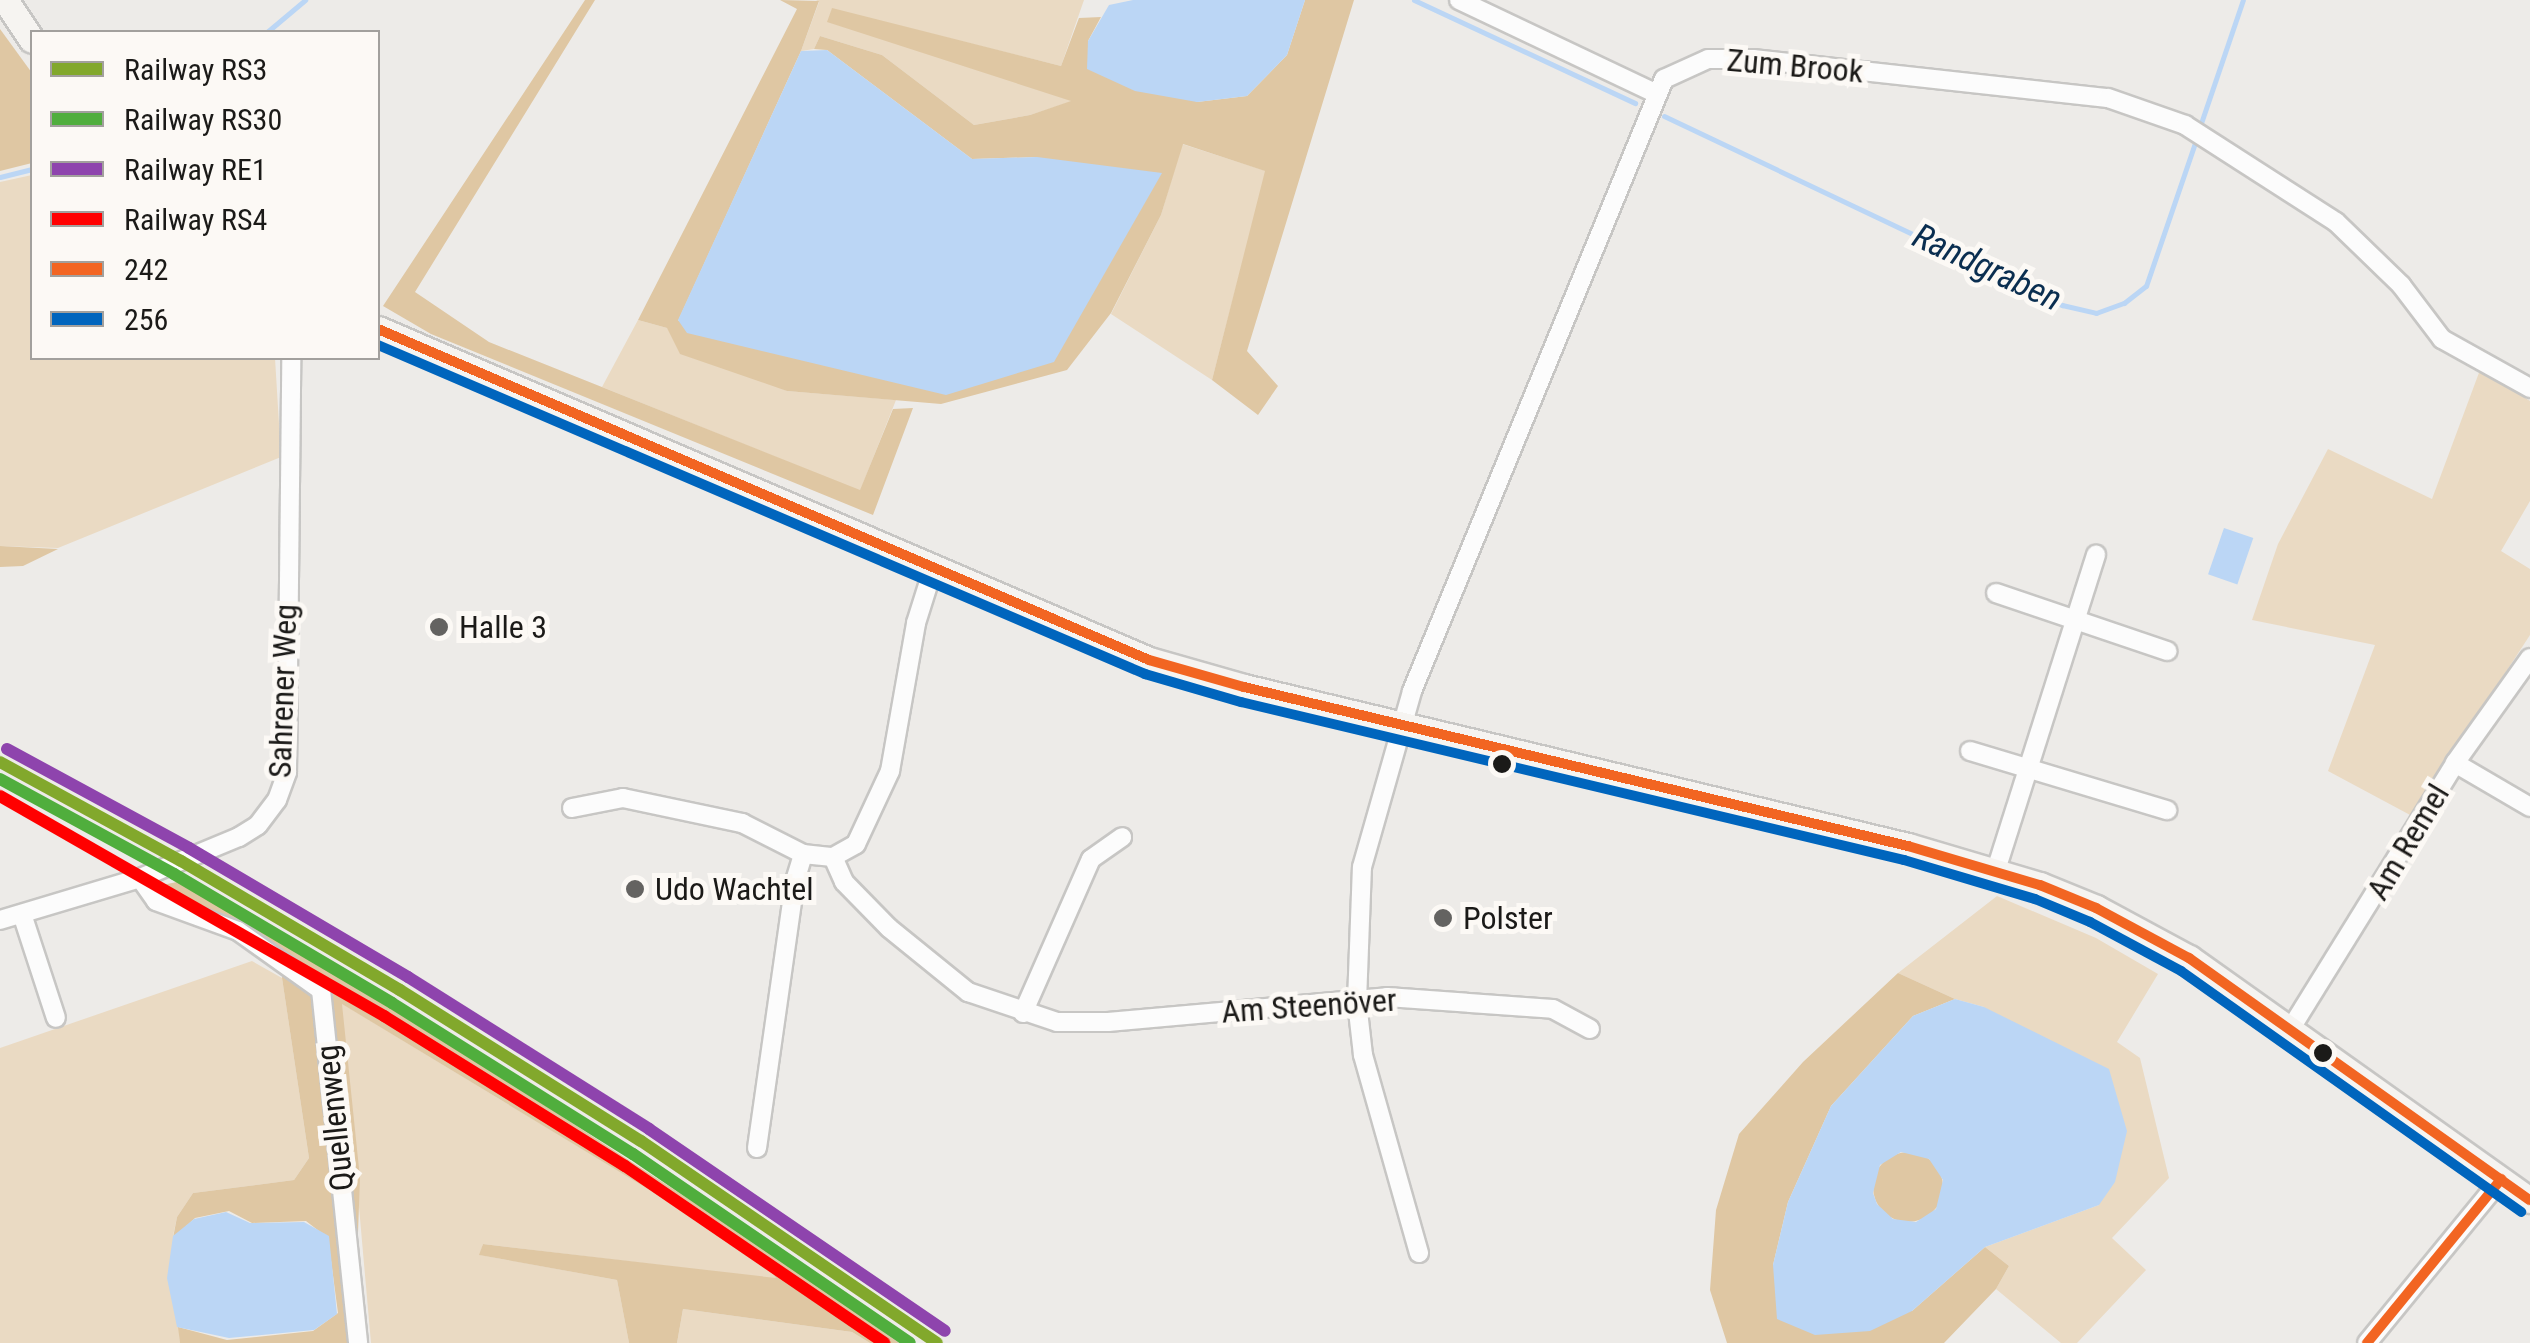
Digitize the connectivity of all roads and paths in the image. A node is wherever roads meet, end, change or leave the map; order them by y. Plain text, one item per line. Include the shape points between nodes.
1 (5, 0) edge
2 (1459, 0) edge
3 (30, 37) edge
4 (1655, 93) junction
5 (380, 330) edge
6 (291, 360) edge
7 (2530, 388) edge
8 (2096, 554) dead end
9 (933, 569) junction
10 (1996, 593) dead end
11 (2075, 619) junction
12 (2167, 651) dead end
13 (2530, 658) edge
14 (1402, 725) junction
15 (1970, 751) dead end
16 (2456, 763) junction
17 (2029, 768) junction
18 (2530, 806) edge
19 (572, 808) dead end
20 (2167, 810) dead end
21 (1122, 837) dead end
22 (803, 854) junction
23 (834, 857) junction
24 (1996, 870) junction
25 (140, 878) junction
26 (22, 914) junction
27 (0, 920) edge
28 (1358, 1002) junction
29 (1024, 1012) junction
30 (56, 1018) dead end
31 (2291, 1028) junction
32 (1590, 1030) dead end
33 (758, 1148) dead end
34 (2501, 1179) junction
35 (2530, 1200) edge
36 (1419, 1253) dead end
37 (358, 1343) edge
38 (2367, 1343) edge

1 - 3 main road
2 - 4 street
4 - 7 street, Zum Brook via 1664,79 1708,58 2108,98 2214,140 2336,222 2442,339
4 - 14 street, Zum Brook
5 - 9 main road
6 - 25 street, Sahrener Weg via 287,772 258,826
8 - 11 street
9 - 14 main road via 1149,660
9 - 23 street via 916,623 890,771 856,844
10 - 11 street
11 - 12 street
11 - 17 street
13 - 16 street, Am Remel
14 - 24 main road
14 - 28 street, Zum Brook via 1362,868
15 - 17 street
16 - 18 street
16 - 31 street, Am Remel
17 - 20 street
17 - 24 street
19 - 22 street via 623,798 742,823
21 - 29 street via 1090,859
22 - 23 street
22 - 33 street
23 - 29 street, Am Steenöver via 844,882 889,928 968,992
24 - 31 main road via 2149,934
25 - 26 street, Sahrener Weg
25 - 37 street, Quellenweg via 156,901 238,930 321,990
26 - 27 street, Sahrener Weg
26 - 30 street
28 - 29 street, Am Steenöver via 1108,1022 1057,1022
28 - 32 street, Am Steenöver via 1388,997 1552,1009
28 - 36 street, Zum Brook via 1363,1056
31 - 34 main road
34 - 35 main road
34 - 38 street

